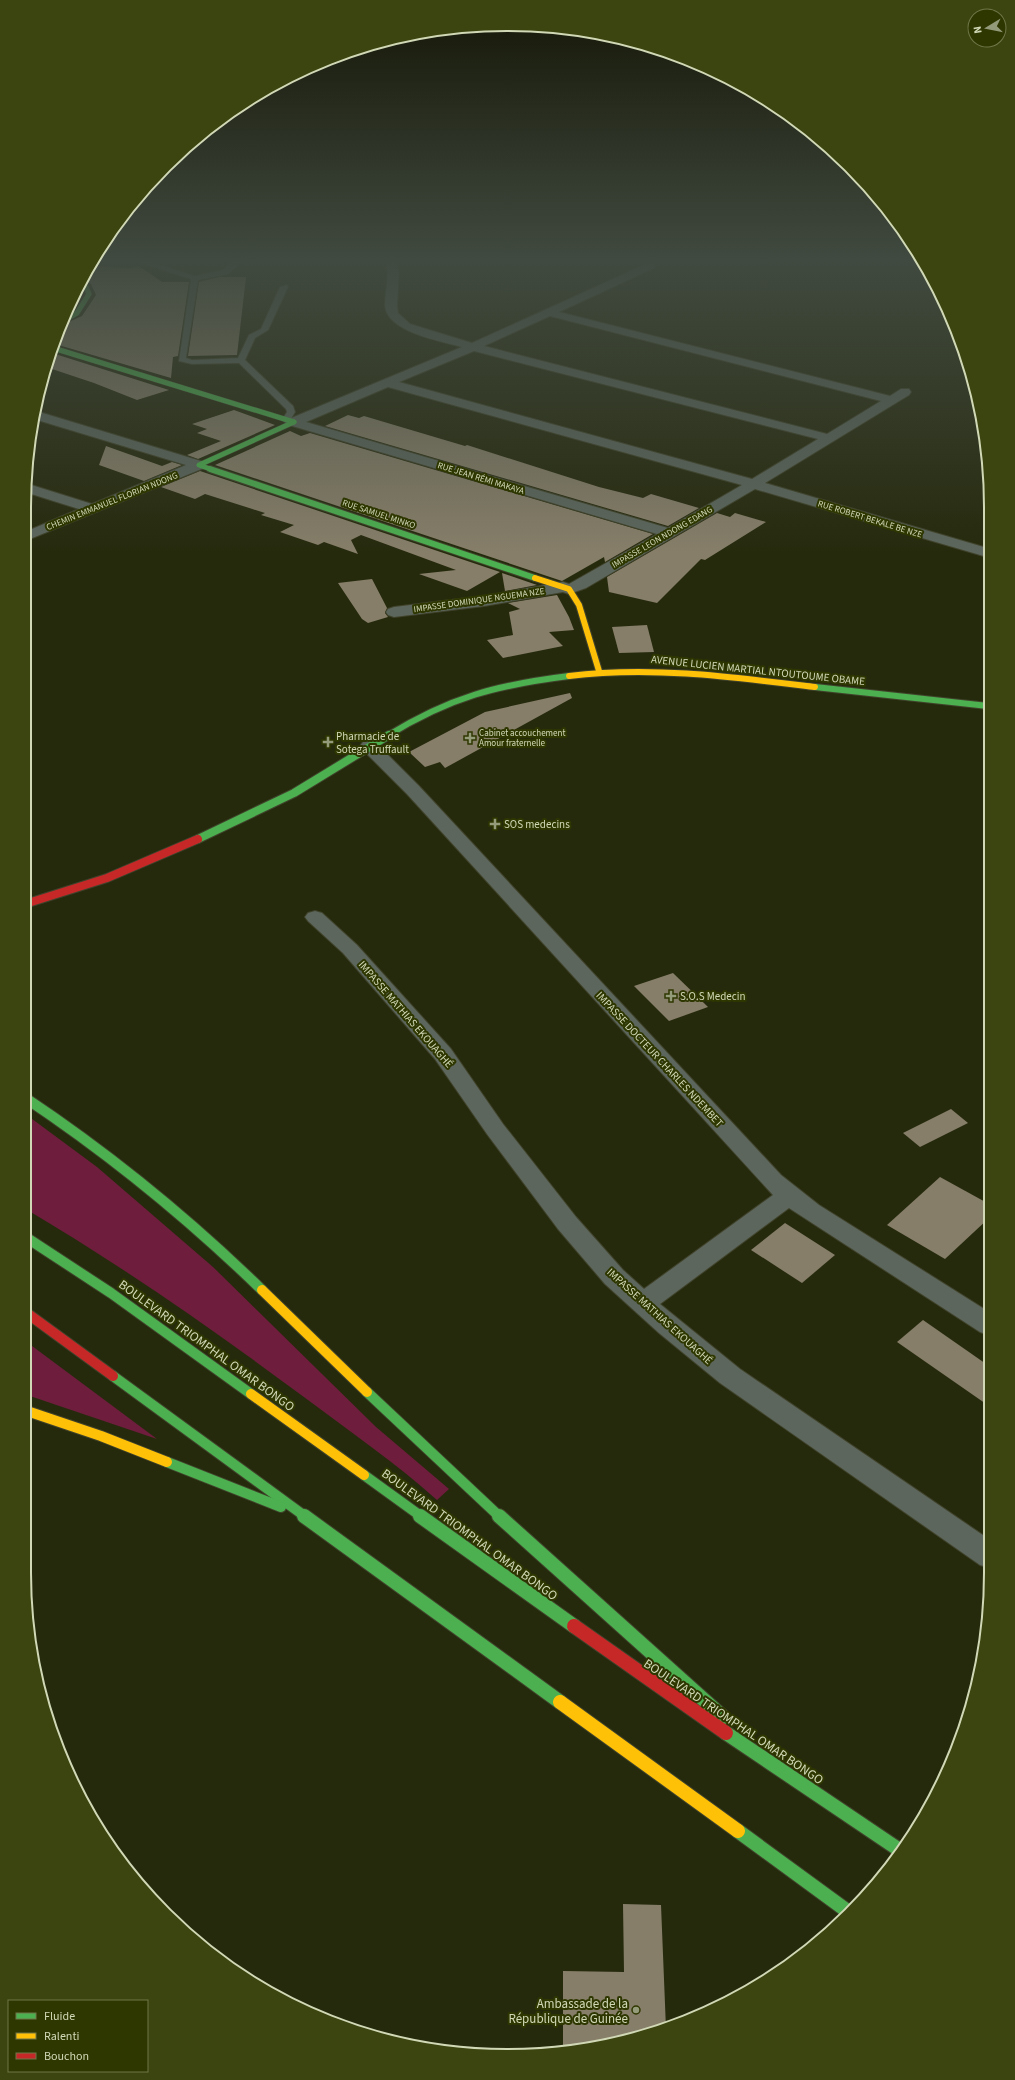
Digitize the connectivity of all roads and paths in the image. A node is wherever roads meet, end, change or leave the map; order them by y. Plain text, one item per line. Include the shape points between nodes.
1 (89, 359) edge
2 (182, 359) edge
3 (445, 359) edge
4 (520, 359) edge
5 (732, 359) edge
6 (241, 360) joint
7 (388, 383) junction
8 (905, 392) dead end
9 (892, 400) junction
10 (40, 416) edge
11 (290, 421) junction
12 (829, 438) junction
13 (199, 465) junction
14 (754, 484) junction
15 (32, 490) edge
16 (92, 509) junction
17 (668, 533) junction
18 (31, 534) edge
19 (984, 552) edge
20 (566, 588) junction
21 (394, 612) dead end
22 (599, 671) junction
23 (984, 706) edge
24 (369, 746) junction
25 (31, 902) edge
26 (315, 917) dead end
27 (31, 1101) edge
28 (789, 1196) junction
29 (31, 1241) edge
30 (643, 1303) junction
31 (31, 1316) edge
32 (984, 1322) edge
33 (31, 1412) edge
34 (310, 1518) junction
35 (984, 1552) edge
36 (767, 1759) junction
37 (897, 1847) edge
38 (844, 1909) edge

1 - 11 main road
2 - 6 lane via 192,362
3 - 7 street
4 - 12 street
5 - 9 street
6 - 11 lane via 290,408
7 - 11 street
7 - 14 street, RUE ROBERT BEKALE BE NZE
8 - 9 street, IMPASSE LEON NDONG EDANG
9 - 12 street, IMPASSE LEON NDONG EDANG
10 - 13 street
11 - 13 main road
11 - 17 street, RUE JEAN RÉMI MAKAYA
12 - 14 street, IMPASSE LEON NDONG EDANG
13 - 16 street, CHEMIN EMMANUEL FLORIAN NDONG
13 - 20 main road, RUE SAMUEL MINKO
14 - 17 street, IMPASSE LEON NDONG EDANG
14 - 19 street, RUE ROBERT BEKALE BE NZE
15 - 16 street
16 - 18 street, CHEMIN EMMANUEL FLORIAN NDONG
17 - 20 street, IMPASSE LEON NDONG EDANG via 580,585
20 - 21 street, IMPASSE DOMINIQUE NGUEMA NZE
20 - 22 main road via 579,605
22 - 23 main road, AVENUE LUCIEN MARTIAL NTOUTOUME OBAME via 677,672
22 - 24 main road, AVENUE LUCIEN MARTIAL NTOUTOUME OBAME via 529,681 471,694 409,721
24 - 25 main road, AVENUE LUCIEN MARTIAL NTOUTOUME OBAME via 307,786 226,827 107,878
24 - 28 street, IMPASSE DOCTEUR CHARLES NDEMBET via 413,790 750,1157
26 - 30 street, IMPASSE MATHIAS EKOUAGHÉ via 350,949 443,1054 495,1129 567,1223 614,1277
27 - 36 main road via 110,1155 197,1228 263,1288 366,1392 479,1498 650,1649
28 - 30 street
28 - 32 street, IMPASSE DOCTEUR CHARLES NDEMBET
29 - 36 main road, BOULEVARD TRIOMPHAL OMAR BONGO via 112,1293 664,1690
30 - 35 street, IMPASSE MATHIAS EKOUAGHÉ via 730,1376
31 - 34 main road
33 - 34 main road via 101,1436
34 - 38 main road
36 - 37 main road, BOULEVARD TRIOMPHAL OMAR BONGO

